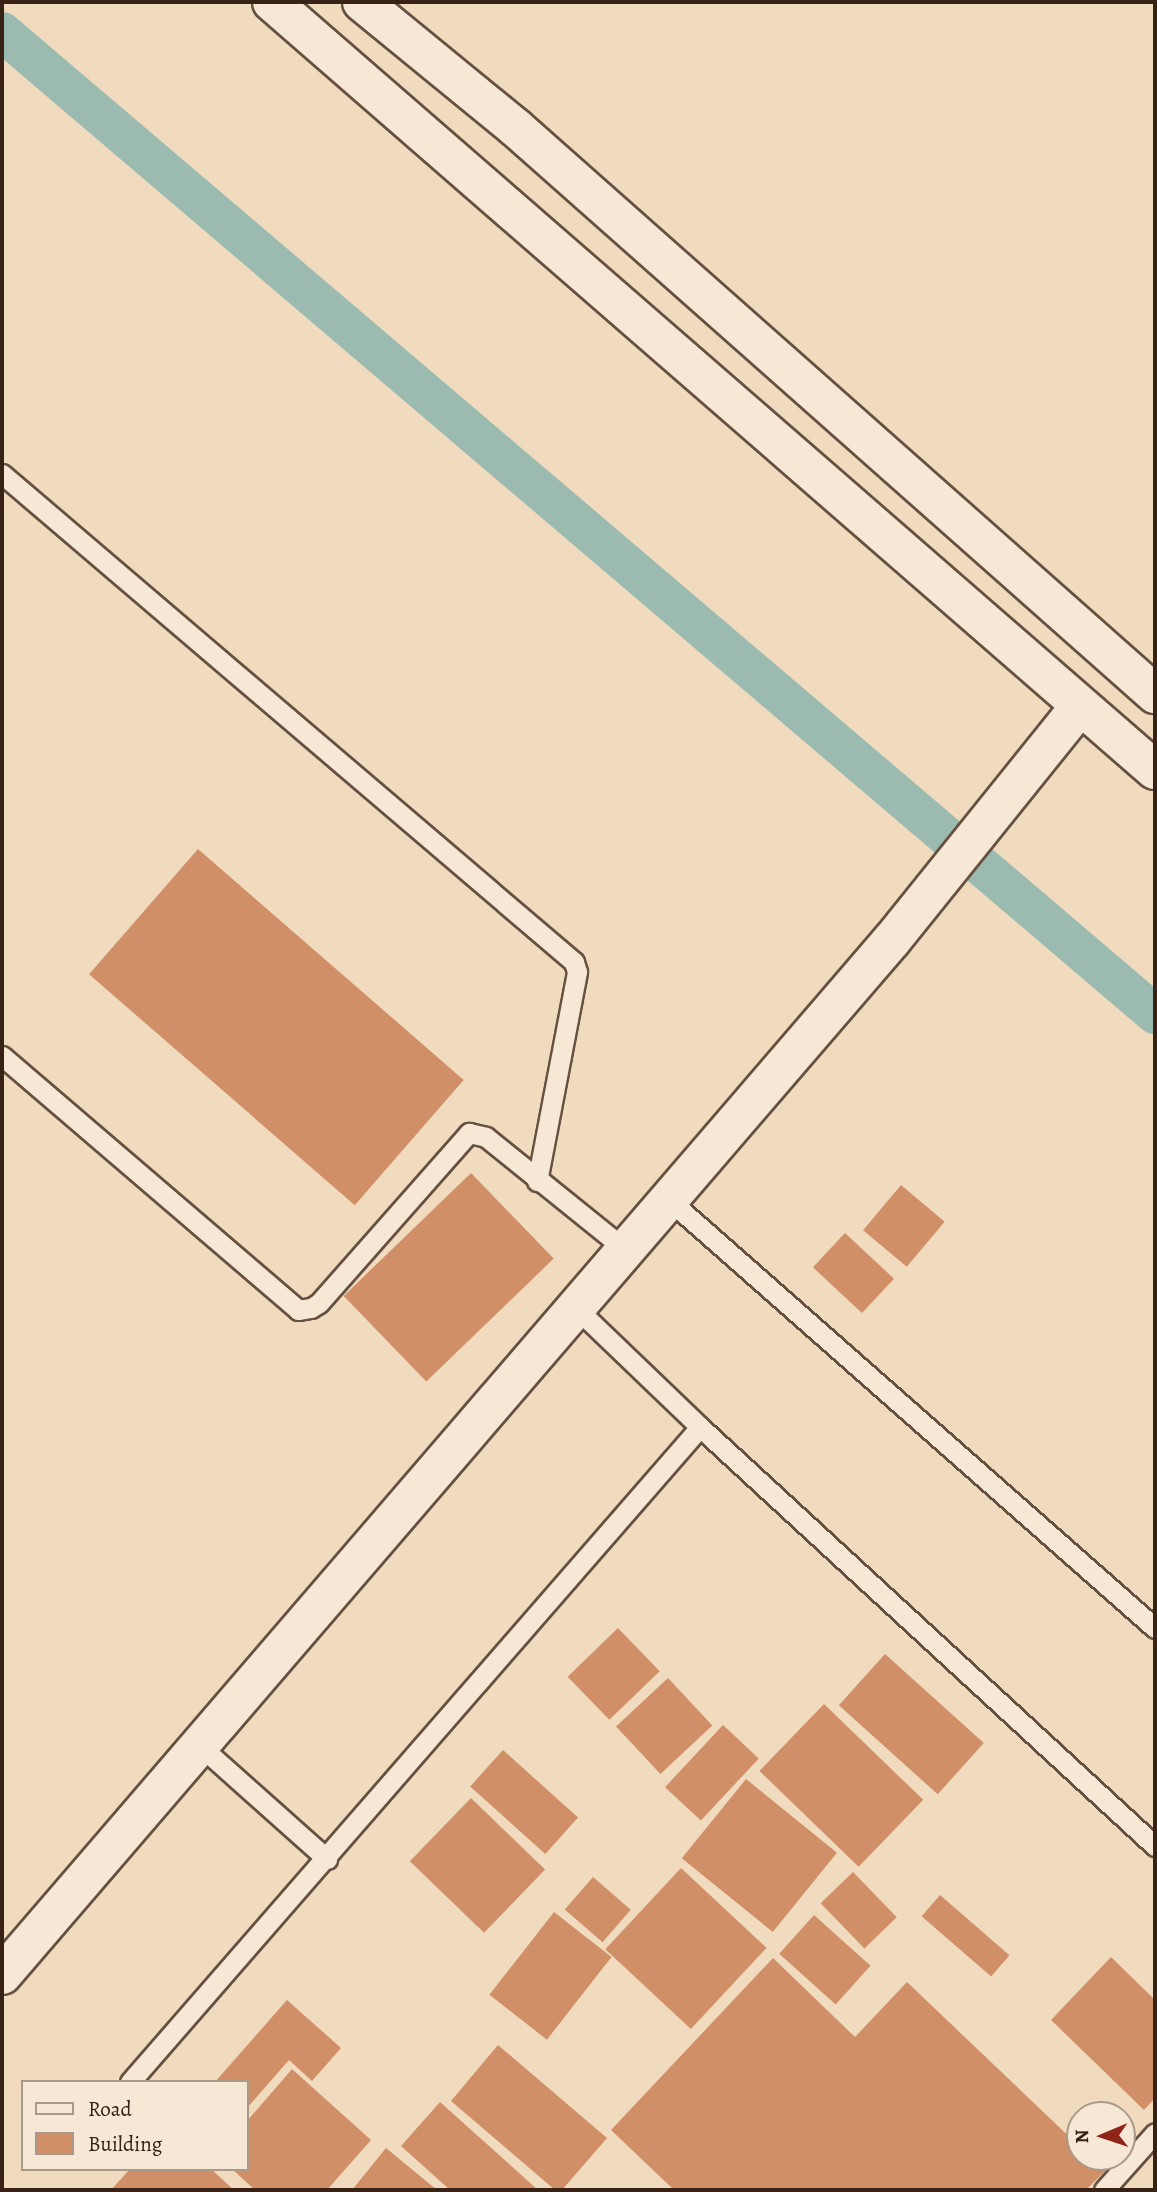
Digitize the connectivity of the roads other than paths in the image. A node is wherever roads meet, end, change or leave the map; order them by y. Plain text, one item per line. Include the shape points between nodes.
1 (272, 2) edge
2 (362, 2) edge
3 (2, 474) edge
4 (1155, 694) edge
5 (1080, 706) junction
6 (1155, 770) edge
7 (2, 1056) edge
8 (537, 1181) junction
9 (668, 1199) junction
10 (625, 1248) junction
11 (575, 1307) junction
12 (700, 1427) junction
13 (1155, 1628) edge
14 (198, 1744) junction
15 (1155, 1846) edge
16 (327, 1858) junction
17 (2, 1975) edge
18 (132, 2080) edge
19 (1155, 2133) edge
20 (1104, 2190) edge

1 - 5 main road
2 - 4 main road via 516,128
3 - 8 lane via 574,961 577,972
5 - 6 main road
5 - 9 main road via 892,940
7 - 8 lane via 298,1310 318,1303 469,1133 486,1137
8 - 10 lane
9 - 10 main road
9 - 13 lane
10 - 11 main road
11 - 12 lane
11 - 14 main road
12 - 15 lane
12 - 16 lane
14 - 16 lane
14 - 17 main road
16 - 18 lane
19 - 20 lane

